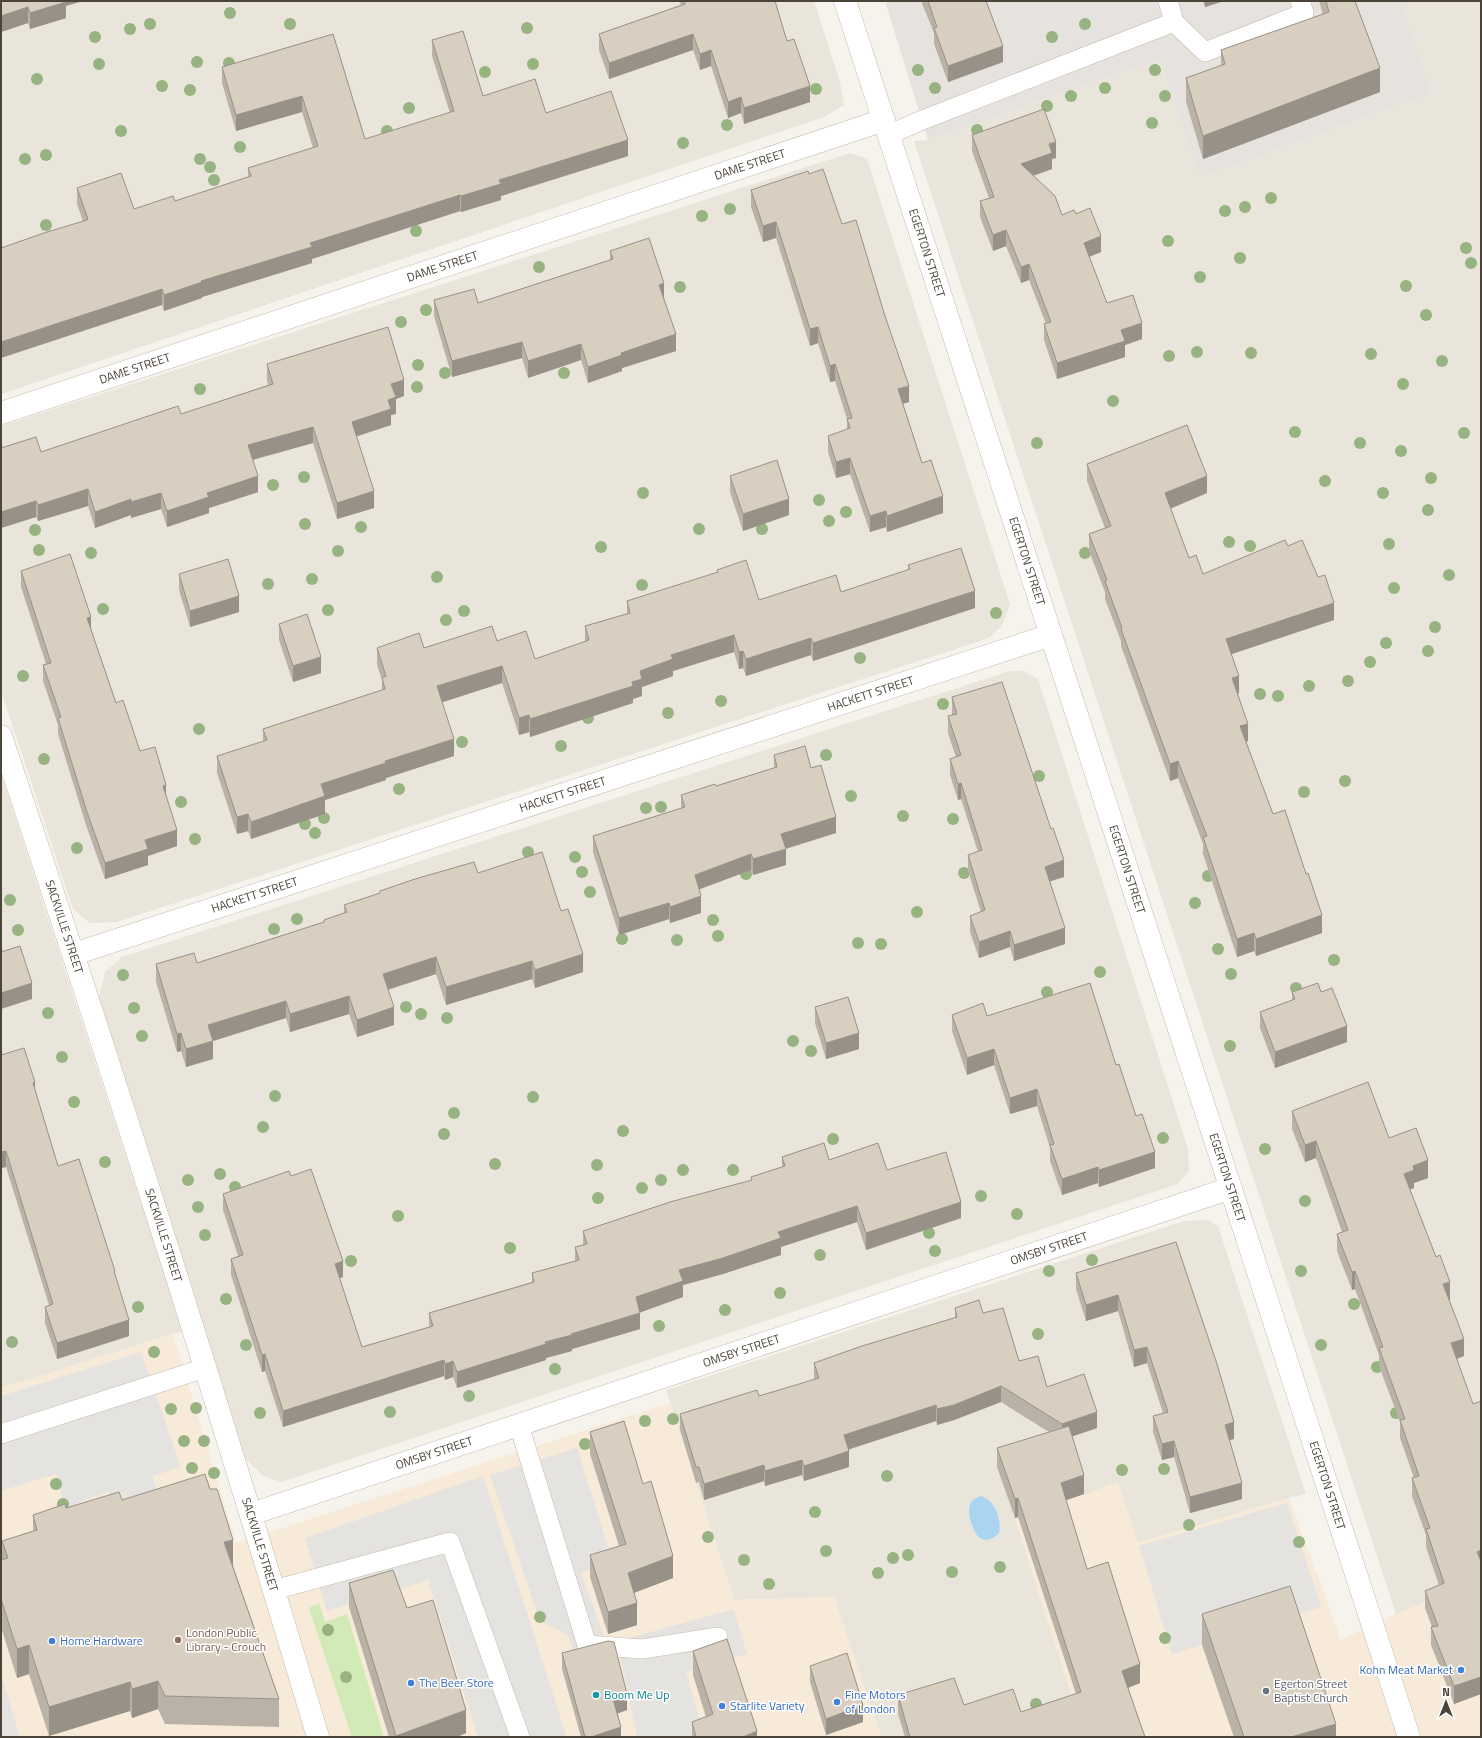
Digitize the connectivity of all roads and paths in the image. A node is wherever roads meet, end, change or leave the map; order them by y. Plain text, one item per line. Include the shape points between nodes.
1 (845, 1) edge
2 (1168, 1) edge
3 (1300, 1) edge
4 (1174, 22) junction
5 (886, 128) junction
6 (1, 413) edge
7 (1051, 635) junction
8 (1, 736) edge
9 (74, 954) junction
10 (1231, 1188) junction
11 (205, 1368) junction
12 (519, 1425) junction
13 (1, 1434) edge
14 (251, 1514) junction
15 (274, 1590) junction
16 (718, 1637) dead end
17 (318, 1737) edge
18 (520, 1737) edge
19 (1409, 1737) edge

1 - 5 street, EGERTON STREET
2 - 4 lane
3 - 4 lane via 1304,13 1205,52
4 - 5 lane via 920,121
5 - 6 street, DAME STREET
5 - 7 street, EGERTON STREET
7 - 9 street, HACKETT STREET
7 - 10 street, EGERTON STREET
8 - 9 street, SACKVILLE STREET
9 - 11 street, SACKVILLE STREET
10 - 12 street, OMSBY STREET
10 - 19 street, EGERTON STREET
11 - 13 lane
11 - 14 street, SACKVILLE STREET
12 - 14 street, OMSBY STREET
12 - 16 lane via 587,1645 642,1649
14 - 15 street, SACKVILLE STREET
15 - 17 street, SACKVILLE STREET
15 - 18 lane via 450,1542

